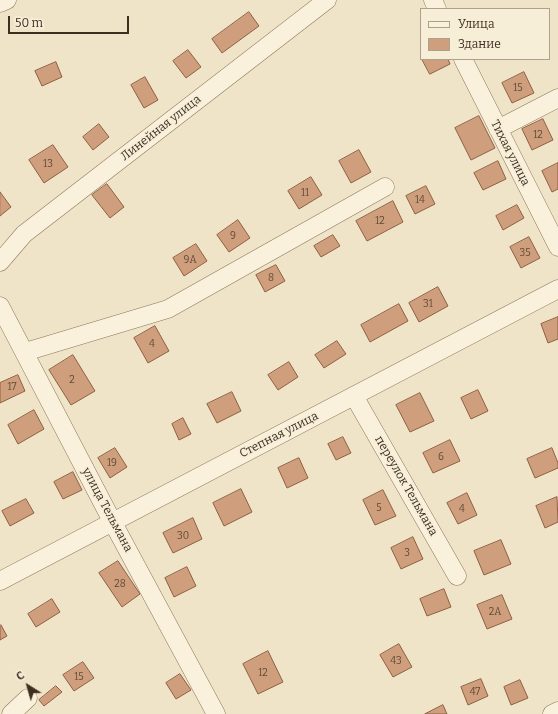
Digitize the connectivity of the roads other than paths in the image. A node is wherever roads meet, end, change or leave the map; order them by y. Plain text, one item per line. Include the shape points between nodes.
1 (7, 0) edge
2 (327, 0) edge
3 (0, 3) edge
4 (464, 60) edge
5 (558, 98) edge
6 (498, 129) junction
7 (385, 187) dead end
8 (558, 247) edge
9 (0, 262) edge
10 (558, 289) edge
11 (0, 306) edge
12 (25, 352) junction
13 (354, 396) junction
14 (112, 521) junction
15 (457, 576) dead end
16 (0, 581) edge
17 (28, 698) dead end
18 (558, 711) edge
19 (11, 714) edge
20 (216, 714) edge
21 (552, 714) edge

1 - 3 street
2 - 9 street, Линейная улица via 24,234
4 - 6 street, Тихая улица
5 - 6 street
6 - 8 street, Тихая улица
7 - 12 street via 168,309
10 - 13 street, Степная улица
11 - 12 street, улица Тельмана
12 - 14 street, улица Тельмана
13 - 14 street, Степная улица
13 - 15 street, переулок Тельмана
14 - 16 street, Степная улица
14 - 20 street, улица Тельмана
17 - 19 street
18 - 21 street

